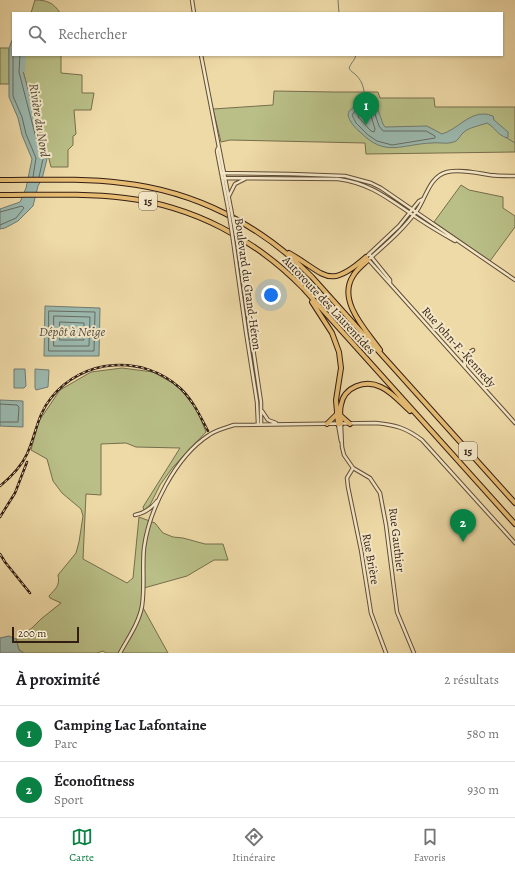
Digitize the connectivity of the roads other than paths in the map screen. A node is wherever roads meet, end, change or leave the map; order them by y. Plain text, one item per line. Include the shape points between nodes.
1 (192, 0) edge
2 (194, 12) edge
3 (201, 56) edge
4 (223, 173) junction
5 (515, 176) edge
6 (224, 178) junction
7 (247, 178) junction
8 (0, 180) edge
9 (0, 194) edge
10 (229, 196) junction
11 (423, 198) junction
12 (230, 209) junction
13 (413, 210) junction
14 (416, 212) junction
15 (410, 214) junction
16 (413, 216) junction
17 (235, 240) junction
18 (463, 245) junction
19 (280, 248) junction
20 (369, 257) junction
21 (515, 280) edge
22 (308, 294) junction
23 (473, 350) dead end
24 (389, 364) junction
25 (466, 368) junction
26 (262, 409) junction
27 (339, 414) junction
28 (424, 423) junction
29 (515, 423) edge
30 (260, 424) junction
31 (278, 424) junction
32 (327, 424) junction
33 (340, 424) junction
34 (350, 424) junction
35 (353, 468) junction
36 (158, 499) junction
37 (515, 503) edge
38 (135, 515) dead end
39 (515, 524) edge
40 (515, 543) edge
41 (120, 653) edge
42 (386, 653) edge
43 (414, 653) edge

1 - 2 street
3 - 4 street, Boulevard du Grand-Héron
4 - 6 street, Boulevard du Grand-Héron
4 - 13 street via 352,177 380,188
5 - 11 street via 458,171 445,173 438,176
6 - 7 street
6 - 10 street, Boulevard du Grand-Héron
6 - 12 street, Boulevard du Grand-Héron
7 - 10 street via 234,184
7 - 15 street via 338,179 355,182 383,195
8 - 19 highway, Autoroute des Laurentides / 15 via 145,186 207,205 258,232
9 - 22 highway, Autoroute des Laurentides / 15 via 122,197 194,214 228,230 257,248
10 - 12 street, Boulevard du Grand-Héron
11 - 13 street
11 - 14 street
12 - 17 street, Boulevard du Grand-Héron, bridge
13 - 14 street
13 - 15 street
14 - 16 street
14 - 18 street
15 - 16 street
15 - 20 street
16 - 18 street
16 - 20 street via 395,237
17 - 26 street, Boulevard du Grand-Héron
17 - 30 street, Boulevard du Grand-Héron via 247,345
18 - 21 street
19 - 20 highway via 317,272 331,276 345,274
19 - 24 highway, Autoroute des Laurentides / 15 via 316,282
20 - 24 highway via 351,278 348,298 354,313
20 - 25 street, Rue John-F.-Kennedy via 387,282
22 - 27 highway via 330,330 339,352 341,366 336,397
22 - 28 highway, Autoroute des Laurentides / 15
23 - 25 street via 464,359
24 - 37 highway, Autoroute des Laurentides / 15
25 - 29 street, Rue John-F.-Kennedy
26 - 30 street, Boulevard du Grand-Héron
26 - 31 street via 268,420
27 - 28 highway via 346,393 356,386 368,384 385,389
27 - 32 highway
27 - 33 highway
27 - 34 highway
28 - 39 highway, Autoroute des Laurentides / 15
30 - 31 street
30 - 36 street via 234,425 202,439 180,463
31 - 32 street
32 - 33 street
33 - 34 street
33 - 35 street, Rue Gauthier via 344,455
34 - 40 street via 392,424 410,431 422,440
35 - 42 street, Rue Brière via 347,478 348,487 371,613
35 - 43 street, Rue Gauthier via 370,478 380,493 397,612
36 - 38 street via 145,513
36 - 41 street via 144,550 142,606

